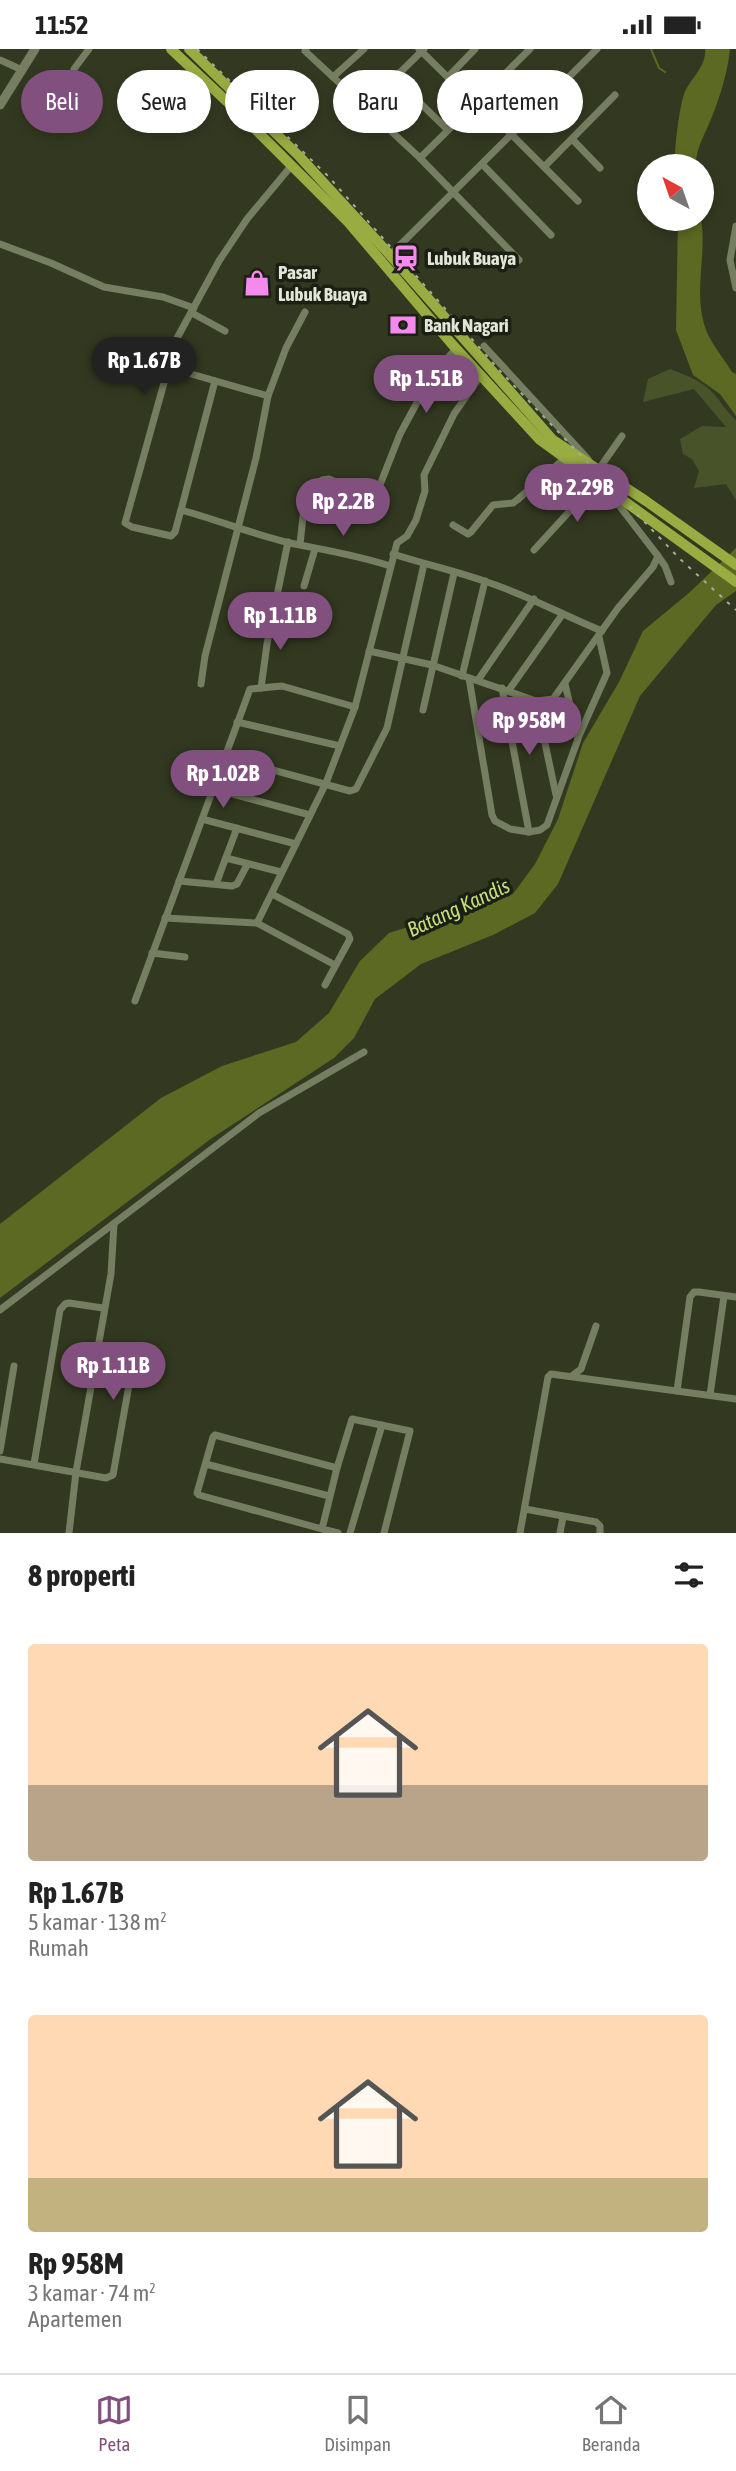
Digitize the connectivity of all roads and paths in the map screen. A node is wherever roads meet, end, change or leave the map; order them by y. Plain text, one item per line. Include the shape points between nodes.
1 (34, 49) edge
2 (89, 49) edge
3 (172, 49) edge
4 (188, 49) edge
5 (306, 49) edge
6 (364, 49) edge
7 (475, 49) edge
8 (530, 49) edge
9 (597, 49) edge
10 (421, 50) edge
11 (0, 60) edge
12 (20, 69) junction
13 (74, 69) dead end
14 (341, 70) edge
15 (402, 70) edge
16 (441, 70) edge
17 (455, 70) edge
18 (509, 70) edge
19 (333, 77) edge
20 (615, 95) dead end
21 (0, 105) edge
22 (423, 106) edge
23 (437, 119) edge
24 (394, 133) edge
25 (445, 133) edge
26 (511, 134) junction
27 (572, 139) junction
28 (420, 158) junction
29 (482, 164) junction
30 (292, 165) junction
31 (544, 167) junction
32 (600, 168) dead end
33 (454, 192) junction
34 (578, 201) dead end
35 (736, 226) edge
36 (551, 235) dead end
37 (0, 244) edge
38 (390, 255) junction
39 (519, 260) dead end
40 (736, 288) edge
41 (193, 310) junction
42 (305, 312) dead end
43 (441, 323) junction
44 (225, 331) dead end
45 (455, 342) junction
46 (484, 346) dead end
47 (138, 352) dead end
48 (168, 363) junction
49 (481, 375) junction
50 (215, 381) junction
51 (268, 396) junction
52 (622, 436) dead end
53 (564, 459) junction
54 (598, 475) junction
55 (181, 510) junction
56 (453, 525) dead end
57 (238, 526) junction
58 (288, 542) junction
59 (300, 544) junction
60 (315, 549) junction
61 (534, 550) dead end
62 (393, 554) junction
63 (658, 556) junction
64 (424, 564) junction
65 (736, 565) edge
66 (390, 566) junction
67 (454, 572) junction
68 (485, 581) junction
69 (671, 582) dead end
70 (736, 582) edge
71 (304, 586) dead end
72 (534, 599) junction
73 (562, 615) junction
74 (601, 634) junction
75 (369, 651) junction
76 (401, 658) junction
77 (432, 665) junction
78 (465, 677) junction
79 (478, 680) junction
80 (201, 684) dead end
81 (565, 684) junction
82 (261, 688) junction
83 (505, 689) junction
84 (536, 701) junction
85 (355, 707) junction
86 (423, 710) dead end
87 (237, 722) junction
88 (578, 739) junction
89 (340, 747) junction
90 (225, 757) junction
91 (326, 783) junction
92 (214, 789) junction
93 (556, 795) junction
94 (310, 815) junction
95 (202, 819) junction
96 (237, 828) junction
97 (529, 832) junction
98 (296, 844) junction
99 (226, 858) junction
100 (247, 865) junction
101 (281, 872) junction
102 (179, 881) junction
103 (216, 884) junction
104 (272, 894) junction
105 (165, 918) junction
106 (257, 923) junction
107 (152, 953) junction
108 (185, 957) dead end
109 (335, 965) junction
110 (325, 985) dead end
111 (135, 1001) dead end
112 (363, 1052) dead end
113 (114, 1224) junction
114 (724, 1296) junction
115 (736, 1297) edge
116 (103, 1308) junction
117 (0, 1310) edge
118 (596, 1326) dead end
119 (97, 1347) junction
120 (14, 1366) dead end
121 (573, 1375) junction
122 (677, 1391) junction
123 (710, 1395) junction
124 (736, 1399) edge
125 (382, 1425) junction
126 (0, 1451) edge
127 (0, 1458) edge
128 (34, 1464) junction
129 (206, 1464) junction
130 (337, 1468) junction
131 (76, 1472) junction
132 (329, 1496) junction
133 (525, 1509) junction
134 (563, 1517) junction
135 (321, 1529) junction
136 (69, 1533) edge
137 (338, 1533) edge
138 (350, 1533) edge
139 (384, 1533) edge
140 (520, 1533) edge
141 (560, 1533) edge
142 (600, 1533) edge

1 - 12 street
2 - 13 street
3 - 30 highway
4 - 38 highway via 299,156
5 - 19 street
6 - 14 street
7 - 17 street
8 - 18 street
9 - 26 street
10 - 15 street
10 - 16 street
11 - 12 street
12 - 21 street
20 - 27 street
22 - 23 street
24 - 28 street
25 - 28 street
26 - 29 street
26 - 31 street
27 - 31 street
27 - 32 street
28 - 33 street
29 - 33 street
29 - 36 street
30 - 41 street via 247,219
30 - 43 highway
31 - 34 street
33 - 38 street
33 - 39 street
35 - 40 street via 730,260
37 - 41 street via 104,287 163,297
38 - 43 highway
41 - 44 street
41 - 48 street
42 - 51 street
43 - 45 highway
45 - 49 highway
45 - 54 highway via 553,440
45 - 59 street via 400,434 374,500 363,502 334,481 322,480 304,508
46 - 54 street
47 - 48 street
48 - 50 street
48 - 55 street via 124,523 171,536
49 - 53 highway via 540,440
49 - 62 street via 449,423 424,475 425,491 416,520
50 - 51 street
50 - 55 street
51 - 57 street
52 - 54 street
53 - 54 highway
53 - 56 street via 513,503 493,505 468,534
54 - 61 street
54 - 63 street
54 - 65 highway
54 - 70 highway
55 - 57 street
57 - 58 street
57 - 80 street
58 - 59 street
58 - 82 street
59 - 60 street
60 - 66 street via 349,553
60 - 71 street
62 - 64 street
62 - 66 street
63 - 69 street
63 - 74 street
64 - 67 street
64 - 76 street
66 - 75 street
67 - 68 street
67 - 77 street
68 - 72 street
68 - 78 street
72 - 73 street
72 - 79 street
73 - 74 street
73 - 83 street
74 - 81 street
74 - 88 street via 607,673
75 - 76 street
75 - 85 street
76 - 77 street
76 - 91 street via 387,728 356,789
77 - 78 street
77 - 86 street
78 - 79 street
78 - 97 street via 492,815 510,829
79 - 83 street
81 - 84 street via 553,699
81 - 88 street
82 - 85 street via 282,686
82 - 87 street via 250,688
83 - 84 street
83 - 97 street
84 - 93 street
85 - 89 street
87 - 89 street
87 - 90 street
88 - 93 street
89 - 91 street
90 - 91 street
90 - 92 street
91 - 94 street
92 - 94 street
92 - 95 street
93 - 97 street via 547,825
94 - 98 street
95 - 96 street
95 - 102 street
96 - 98 street
96 - 99 street
98 - 101 street
99 - 100 street
99 - 103 street
100 - 101 street
100 - 103 street via 236,885
101 - 104 street
102 - 103 street
102 - 105 street
104 - 106 street
104 - 109 street via 348,934 350,939
105 - 106 street
105 - 107 street
106 - 109 street
107 - 108 street
107 - 111 street
109 - 110 street
112 - 113 street via 259,1113
113 - 116 street via 113,1260
113 - 117 street
114 - 115 street
114 - 122 street via 694,1292 690,1297
114 - 123 street
116 - 119 street
116 - 128 street via 69,1303 60,1310
118 - 121 street via 581,1369
119 - 131 street
119 - 131 street via 131,1351 131,1381 113,1475 106,1478
120 - 126 street
121 - 122 street
121 - 133 street via 554,1373 548,1377
122 - 123 street
123 - 124 street
125 - 130 street via 350,1420
125 - 138 street
125 - 139 street via 410,1431
127 - 128 street
128 - 131 street
129 - 130 street via 215,1435
129 - 132 street
129 - 135 street via 199,1495
130 - 132 street
131 - 136 street
132 - 135 street
133 - 134 street
133 - 140 street
134 - 141 street
134 - 142 street via 596,1522
135 - 137 street

